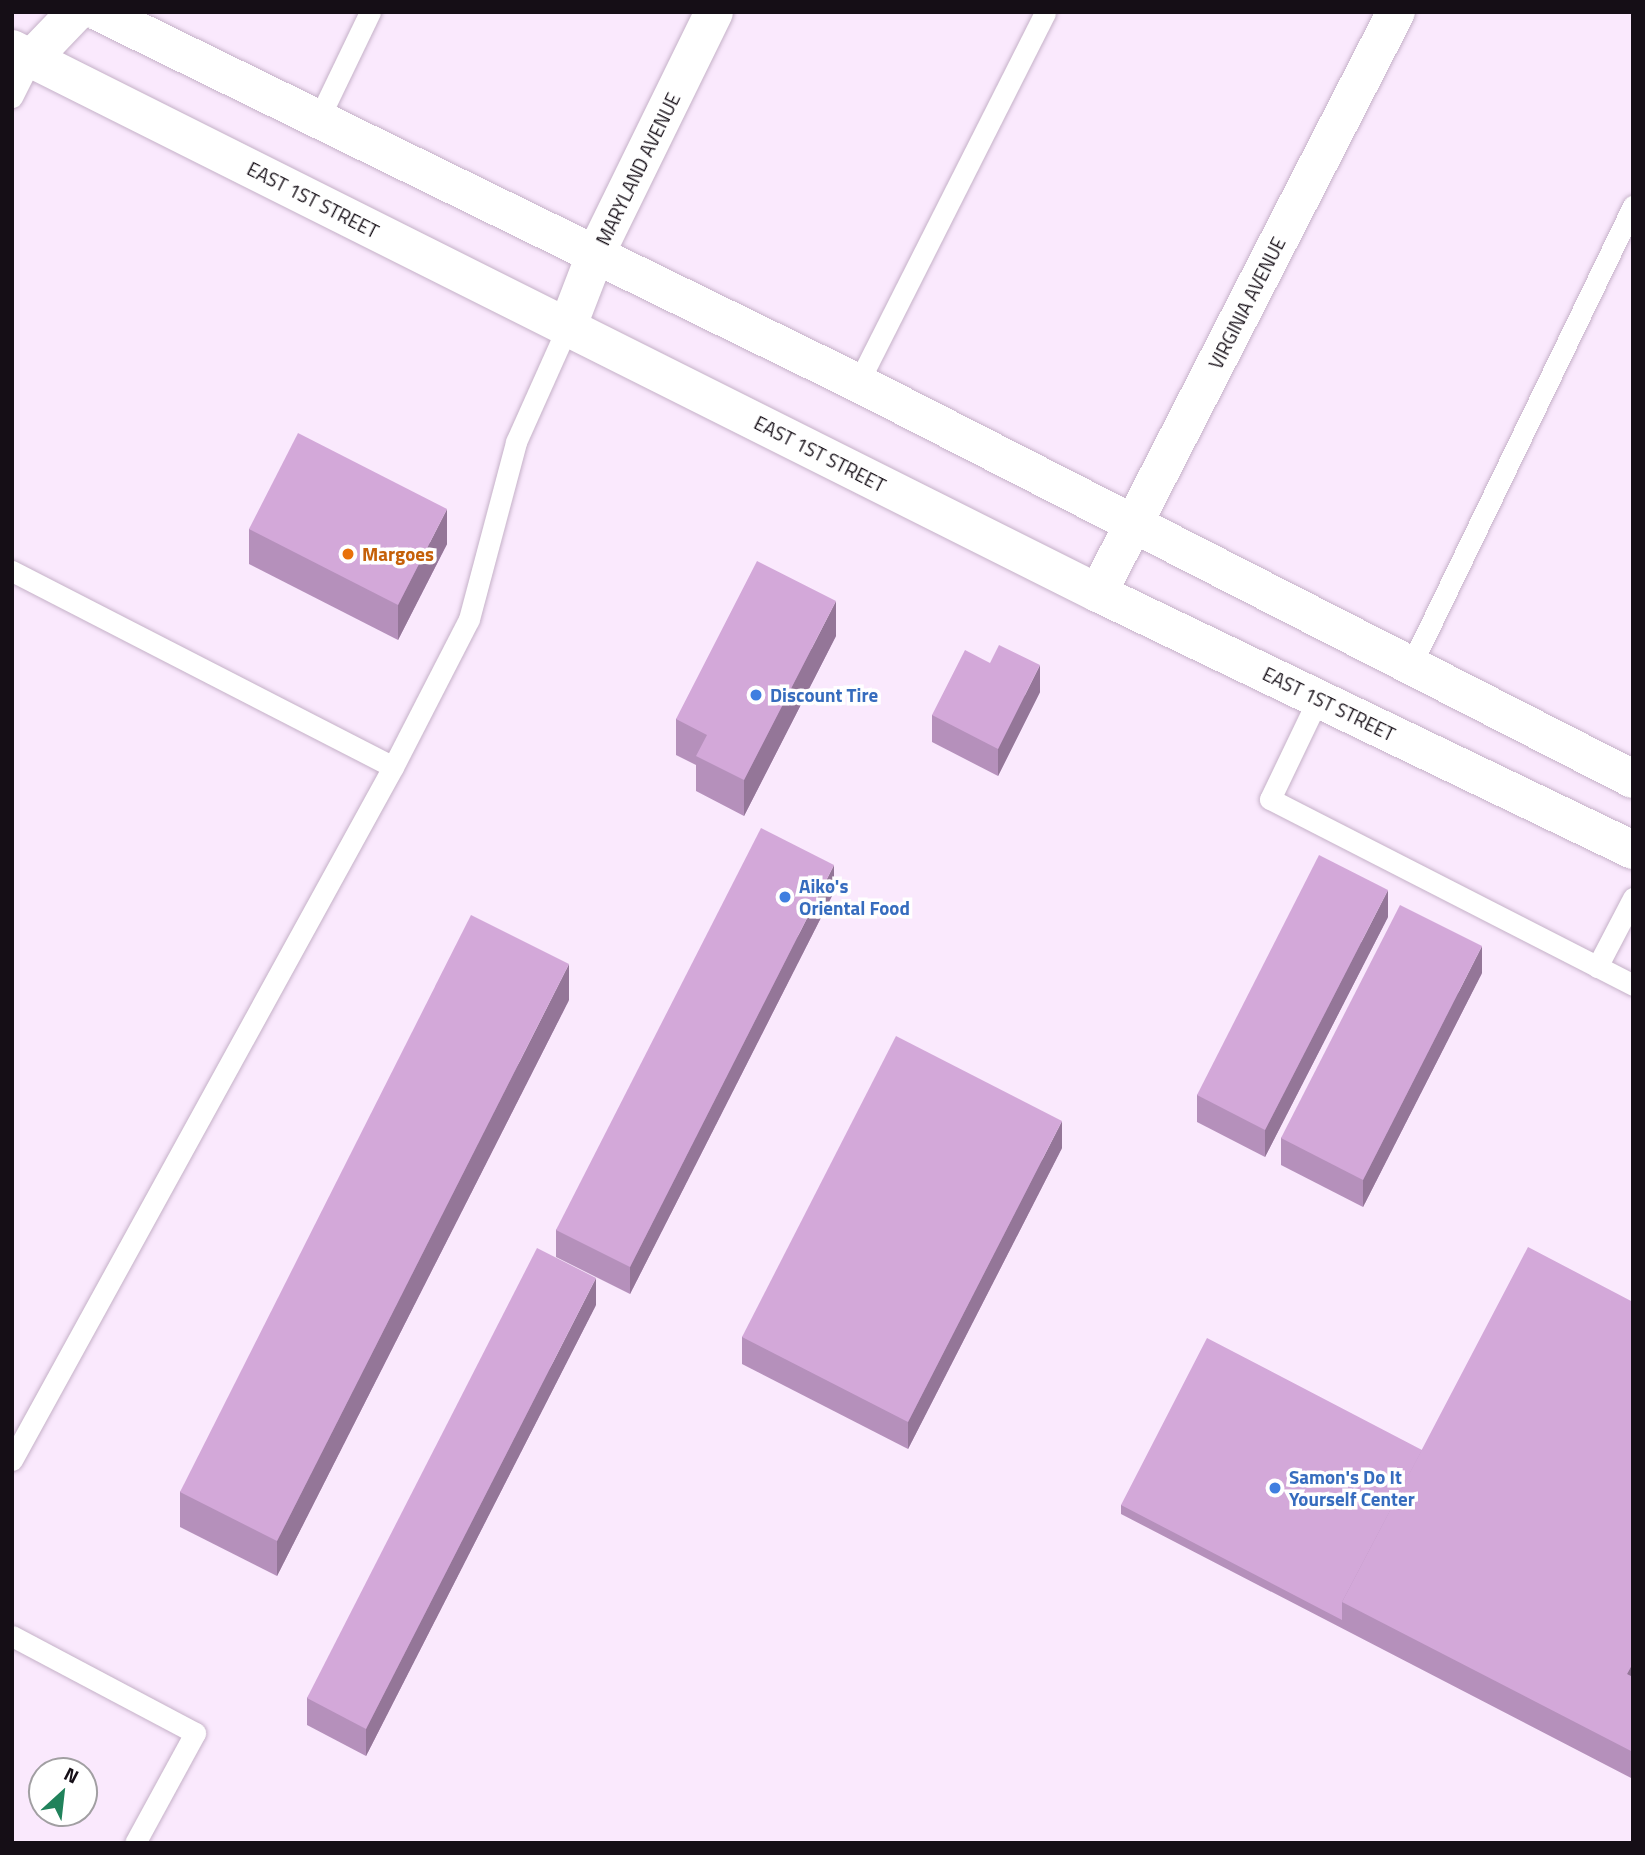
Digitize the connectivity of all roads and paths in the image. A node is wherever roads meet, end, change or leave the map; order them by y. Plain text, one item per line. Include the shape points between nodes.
1 (76, 12) edge
2 (99, 12) edge
3 (370, 12) edge
4 (714, 12) edge
5 (1045, 12) edge
6 (1396, 12) edge
7 (22, 54) edge
8 (12, 97) edge
9 (319, 118) junction
10 (1633, 206) edge
11 (596, 253) junction
12 (567, 328) junction
13 (859, 383) junction
14 (1133, 525) junction
15 (12, 571) edge
16 (1098, 593) junction
17 (1412, 663) junction
18 (1318, 699) junction
19 (393, 766) junction
20 (1633, 779) edge
21 (1633, 850) edge
22 (1633, 898) edge
23 (1597, 967) junction
24 (1633, 985) edge
25 (12, 1460) edge
26 (12, 1636) edge
27 (135, 1843) edge

1 - 7 main road
2 - 9 main road
3 - 9 lane
4 - 11 main road, MARYLAND AVENUE
5 - 13 lane
6 - 14 main road, VIRGINIA AVENUE
7 - 8 lane
7 - 12 main road, EAST 1ST STREET
9 - 11 main road
10 - 17 lane
11 - 12 main road, MARYLAND AVENUE
11 - 13 main road
12 - 16 main road, EAST 1ST STREET
12 - 19 lane via 516,442 469,619
13 - 14 main road
14 - 16 main road, VIRGINIA AVENUE
14 - 17 main road
15 - 19 lane
16 - 18 main road, EAST 1ST STREET
17 - 20 main road
18 - 21 main road, EAST 1ST STREET
18 - 23 lane via 1270,799
19 - 25 lane
22 - 23 lane
23 - 24 lane
26 - 27 lane via 195,1733

